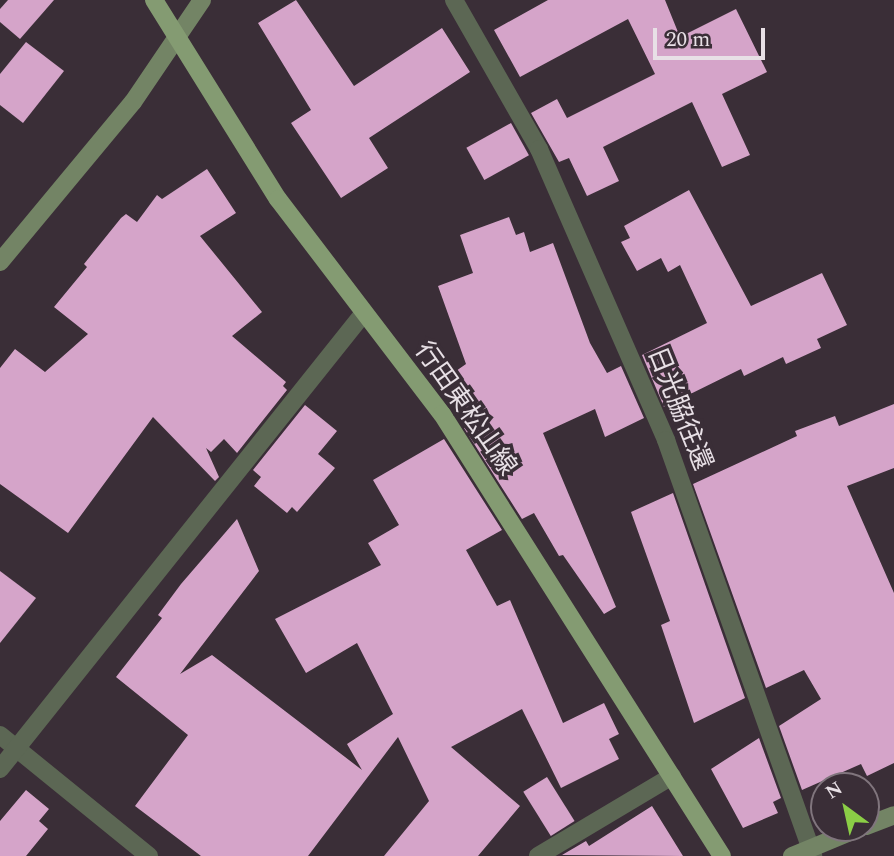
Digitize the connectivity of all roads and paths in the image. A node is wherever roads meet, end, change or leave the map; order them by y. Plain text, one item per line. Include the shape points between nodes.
1 (154, 0) edge
2 (202, 0) edge
3 (454, 0) edge
4 (176, 38) junction
5 (0, 262) edge
6 (363, 314) junction
7 (0, 735) edge
8 (16, 748) junction
9 (0, 769) edge
10 (672, 776) junction
11 (831, 842) edge
12 (812, 851) edge
13 (149, 856) edge
14 (538, 856) edge
15 (722, 856) edge
16 (792, 856) edge

1 - 4 main road, 行田東松山線
2 - 4 main road
3 - 12 street, 日光脇往還 via 539,149 666,440
4 - 5 main road via 133,102
4 - 6 main road, 行田東松山線 via 278,199
6 - 8 street
6 - 10 main road, 行田東松山線 via 442,414
7 - 8 street
8 - 9 street
8 - 13 street
10 - 14 street
10 - 15 main road, 行田東松山線
11 - 12 main road
12 - 16 main road

